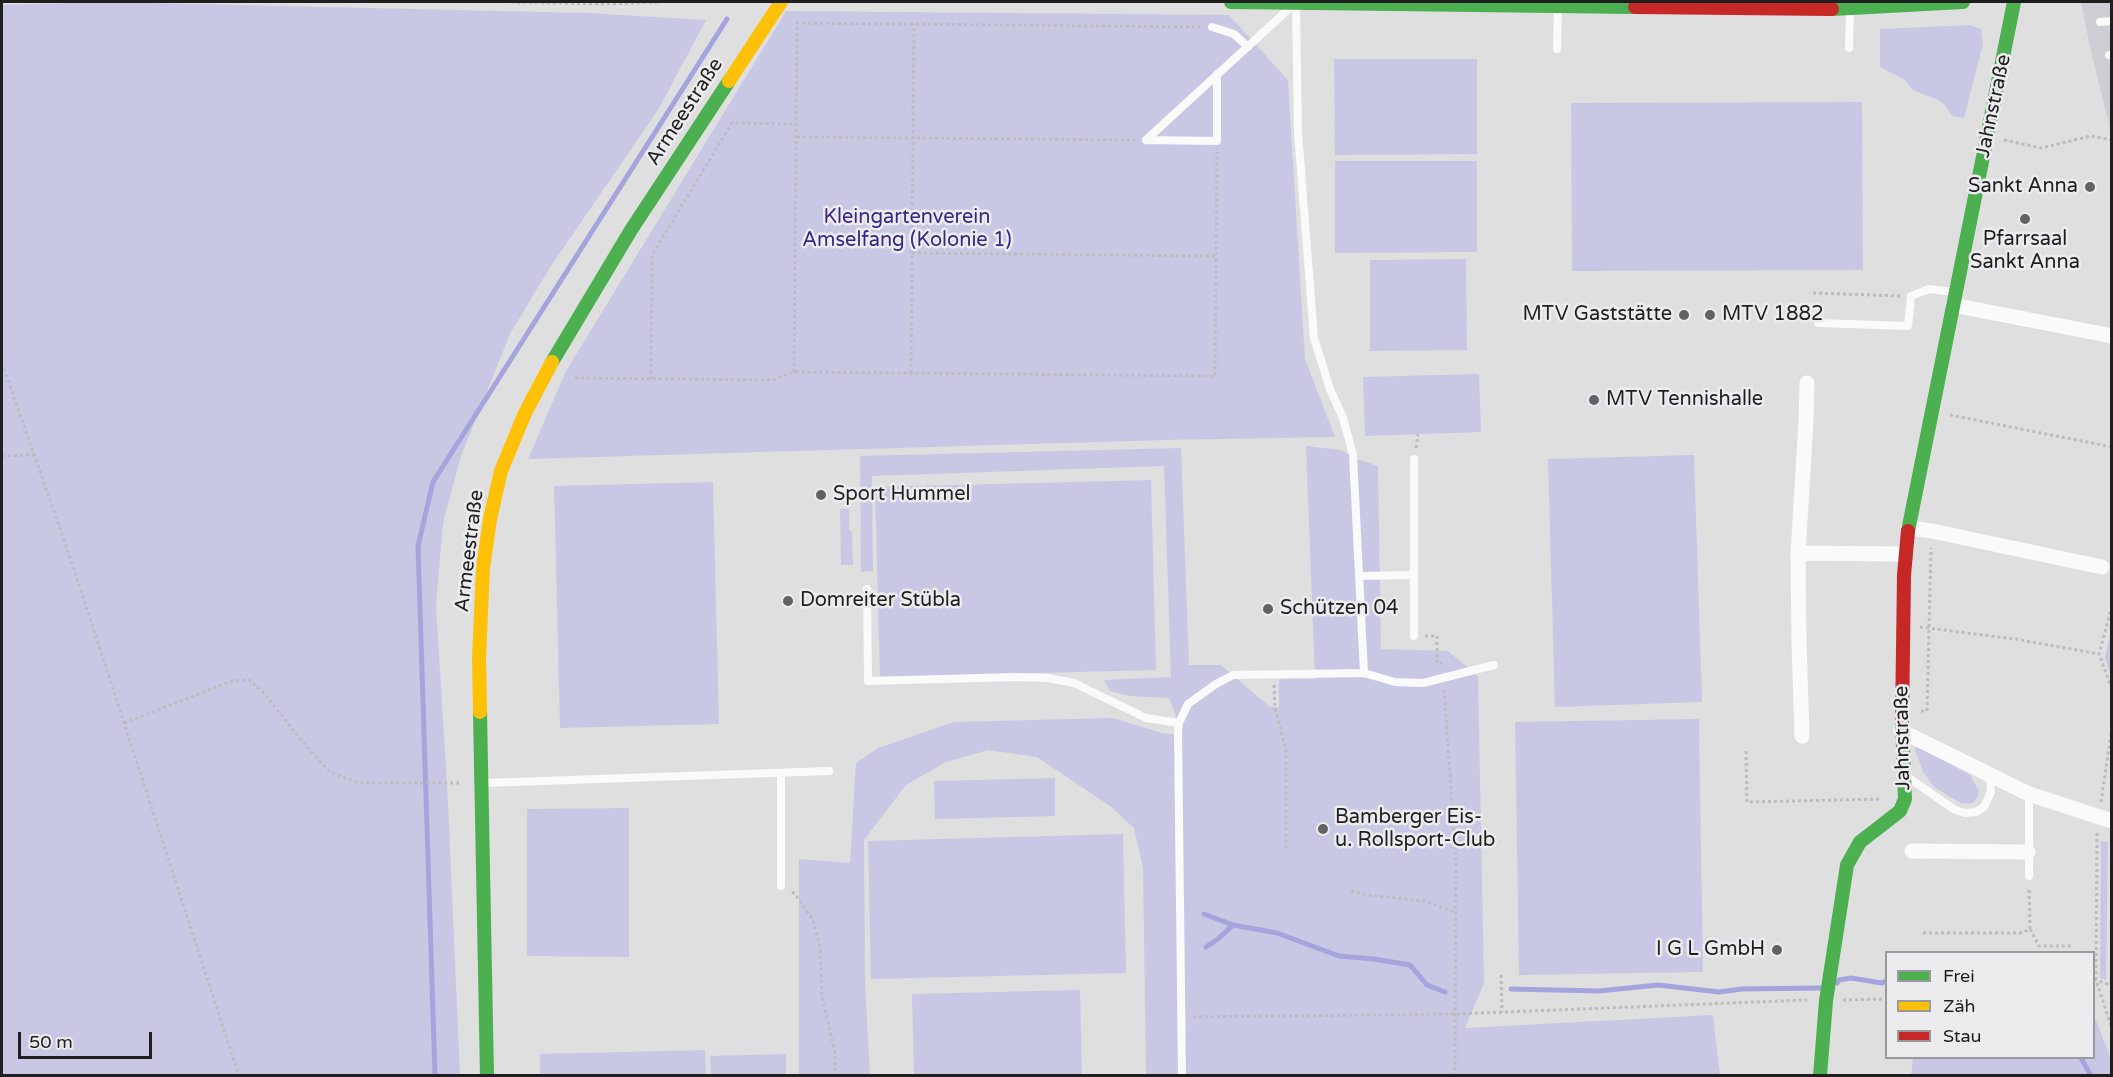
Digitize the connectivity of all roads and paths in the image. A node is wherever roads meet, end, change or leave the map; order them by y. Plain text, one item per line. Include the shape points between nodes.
1 (511, 2) edge
2 (660, 2) edge
3 (781, 2) edge
4 (1231, 2) edge
5 (1943, 2) edge
6 (1963, 2) edge
7 (2014, 2) edge
8 (1296, 3) junction
9 (1352, 3) edge
10 (1789, 5) edge
11 (1558, 6) junction
12 (1850, 9) junction
13 (2112, 21) edge
14 (2100, 22) dead end
15 (914, 24) junction
16 (1212, 27) joint
17 (1248, 47) junction
18 (1850, 48) dead end
19 (1557, 49) dead end
20 (1217, 74) junction
21 (796, 124) junction
22 (796, 137) junction
23 (1987, 137) junction
24 (913, 138) junction
25 (1146, 140) junction
26 (2112, 140) edge
27 (1217, 141) junction
28 (912, 253) junction
29 (1216, 256) junction
30 (1813, 293) dead end
31 (1911, 297) junction
32 (1954, 299) junction
33 (1818, 323) dead end
34 (2112, 336) edge
35 (2, 363) edge
36 (794, 372) junction
37 (910, 373) junction
38 (575, 378) dead end
39 (651, 379) junction
40 (1807, 383) dead end
41 (1930, 411) junction
42 (1418, 434) dead end
43 (1418, 441) dead end
44 (2112, 447) edge
45 (34, 455) junction
46 (2, 456) edge
47 (1414, 459) dead end
48 (1908, 528) junction
49 (1932, 531) junction
50 (1798, 553) junction
51 (1905, 554) junction
52 (2102, 567) dead end
53 (1414, 575) junction
54 (1359, 576) junction
55 (867, 589) dead end
56 (2112, 606) edge
57 (1928, 629) junction
58 (1414, 636) joint
59 (2099, 654) junction
60 (1494, 665) dead end
61 (1364, 673) junction
62 (1273, 675) junction
63 (1456, 676) junction
64 (1438, 681) junction
65 (2112, 688) edge
66 (1901, 711) junction
67 (124, 723) junction
68 (1179, 723) junction
69 (2112, 727) edge
70 (1901, 731) junction
71 (1802, 736) dead end
72 (1746, 752) dead end
73 (829, 771) dead end
74 (781, 773) junction
75 (1905, 776) junction
76 (1990, 776) junction
77 (481, 783) junction
78 (2029, 794) junction
79 (1905, 799) junction
80 (2105, 820) edge
81 (1286, 850) dead end
82 (1912, 851) dead end
83 (2028, 852) junction
84 (2029, 876) joint
85 (781, 886) joint
86 (1351, 891) dead end
87 (1455, 912) junction
88 (2030, 929) junction
89 (1923, 933) dead end
90 (2074, 946) dead end
91 (2112, 953) edge
92 (1501, 975) dead end
93 (2095, 980) edge
94 (2111, 986) edge
95 (1885, 999) edge
96 (1826, 1000) junction
97 (1502, 1013) junction
98 (1455, 1014) junction
99 (1181, 1017) junction
100 (2112, 1017) edge
101 (2108, 1021) junction
102 (2112, 1029) edge
103 (239, 1076) edge
104 (487, 1076) edge
105 (835, 1076) edge
106 (1182, 1076) edge
107 (1455, 1076) edge
108 (1820, 1076) edge

1 - 2 path
3 - 77 street, Armeestraße via 631,230 557,353 525,412 501,471 483,568 479,658
4 - 8 street
5 - 6 street
5 - 12 street
7 - 23 street, Jahnstraße
8 - 9 street
8 - 17 lane
8 - 54 lane via 1298,132 1314,338 1353,455
9 - 11 street
10 - 11 street
10 - 12 street
11 - 19 lane
12 - 18 lane
13 - 14 lane
15 - 16 path
15 - 21 path via 797,23
15 - 24 path
16 - 17 lane via 1234,34
17 - 20 lane
20 - 25 lane
20 - 27 lane
21 - 22 path
21 - 39 path via 732,123 652,255
22 - 24 path
22 - 36 path
23 - 26 path via 2041,148 2091,136
23 - 32 street, Jahnstraße
24 - 25 path
24 - 28 path
25 - 27 lane
27 - 29 path
28 - 29 path
28 - 37 path
29 - 37 path via 1215,376
30 - 31 path
31 - 32 lane via 1929,289
31 - 33 lane via 1908,326
32 - 34 street
32 - 41 street, Jahnstraße
35 - 45 path
36 - 37 path
36 - 39 path via 773,380
38 - 39 path
40 - 50 street
41 - 44 path
41 - 48 street, Jahnstraße
42 - 43 path
45 - 46 path
45 - 67 path
47 - 53 lane
48 - 49 street
48 - 51 street, Jahnstraße
49 - 52 street
49 - 57 path
50 - 51 street
50 - 71 street
51 - 66 street, Jahnstraße
53 - 54 lane
53 - 58 lane
54 - 61 lane
55 - 68 lane via 868,681 1048,678 1074,683 1146,717
56 - 59 path
57 - 59 path
57 - 66 path via 1928,711
58 - 63 path via 1437,636 1437,663 1452,664
59 - 65 path
60 - 63 lane
61 - 62 lane
61 - 64 lane via 1395,682
62 - 68 lane via 1226,678 1188,705
62 - 81 path via 1275,707 1286,750
63 - 64 lane
64 - 87 path via 1446,692
66 - 70 street, Jahnstraße
67 - 77 path via 232,681 249,680 330,771 360,783
67 - 103 path
68 - 99 lane
69 - 80 path
70 - 75 street, Jahnstraße
70 - 76 street
72 - 79 path via 1747,802
73 - 74 lane
74 - 77 lane
74 - 85 lane
75 - 76 lane via 1965,813 1984,807 1991,792
75 - 79 street, Jahnstraße
76 - 78 street
77 - 104 street, Armeestraße
78 - 80 street
78 - 83 lane
79 - 96 street, Jahnstraße via 1900,811 1860,842 1847,866
80 - 93 path via 2096,847
82 - 83 street
83 - 84 lane
84 - 88 path
85 - 105 path via 796,895 813,920 820,947 822,997 835,1052
86 - 87 path via 1425,902
87 - 98 path
88 - 89 path via 2022,933
88 - 90 path via 2039,946
91 - 94 path
92 - 97 path
93 - 94 path
93 - 101 path
95 - 96 path
96 - 97 path
96 - 108 street, Jahnstraße
97 - 98 path
98 - 99 path
98 - 107 path
99 - 106 lane
100 - 101 path
101 - 102 path

